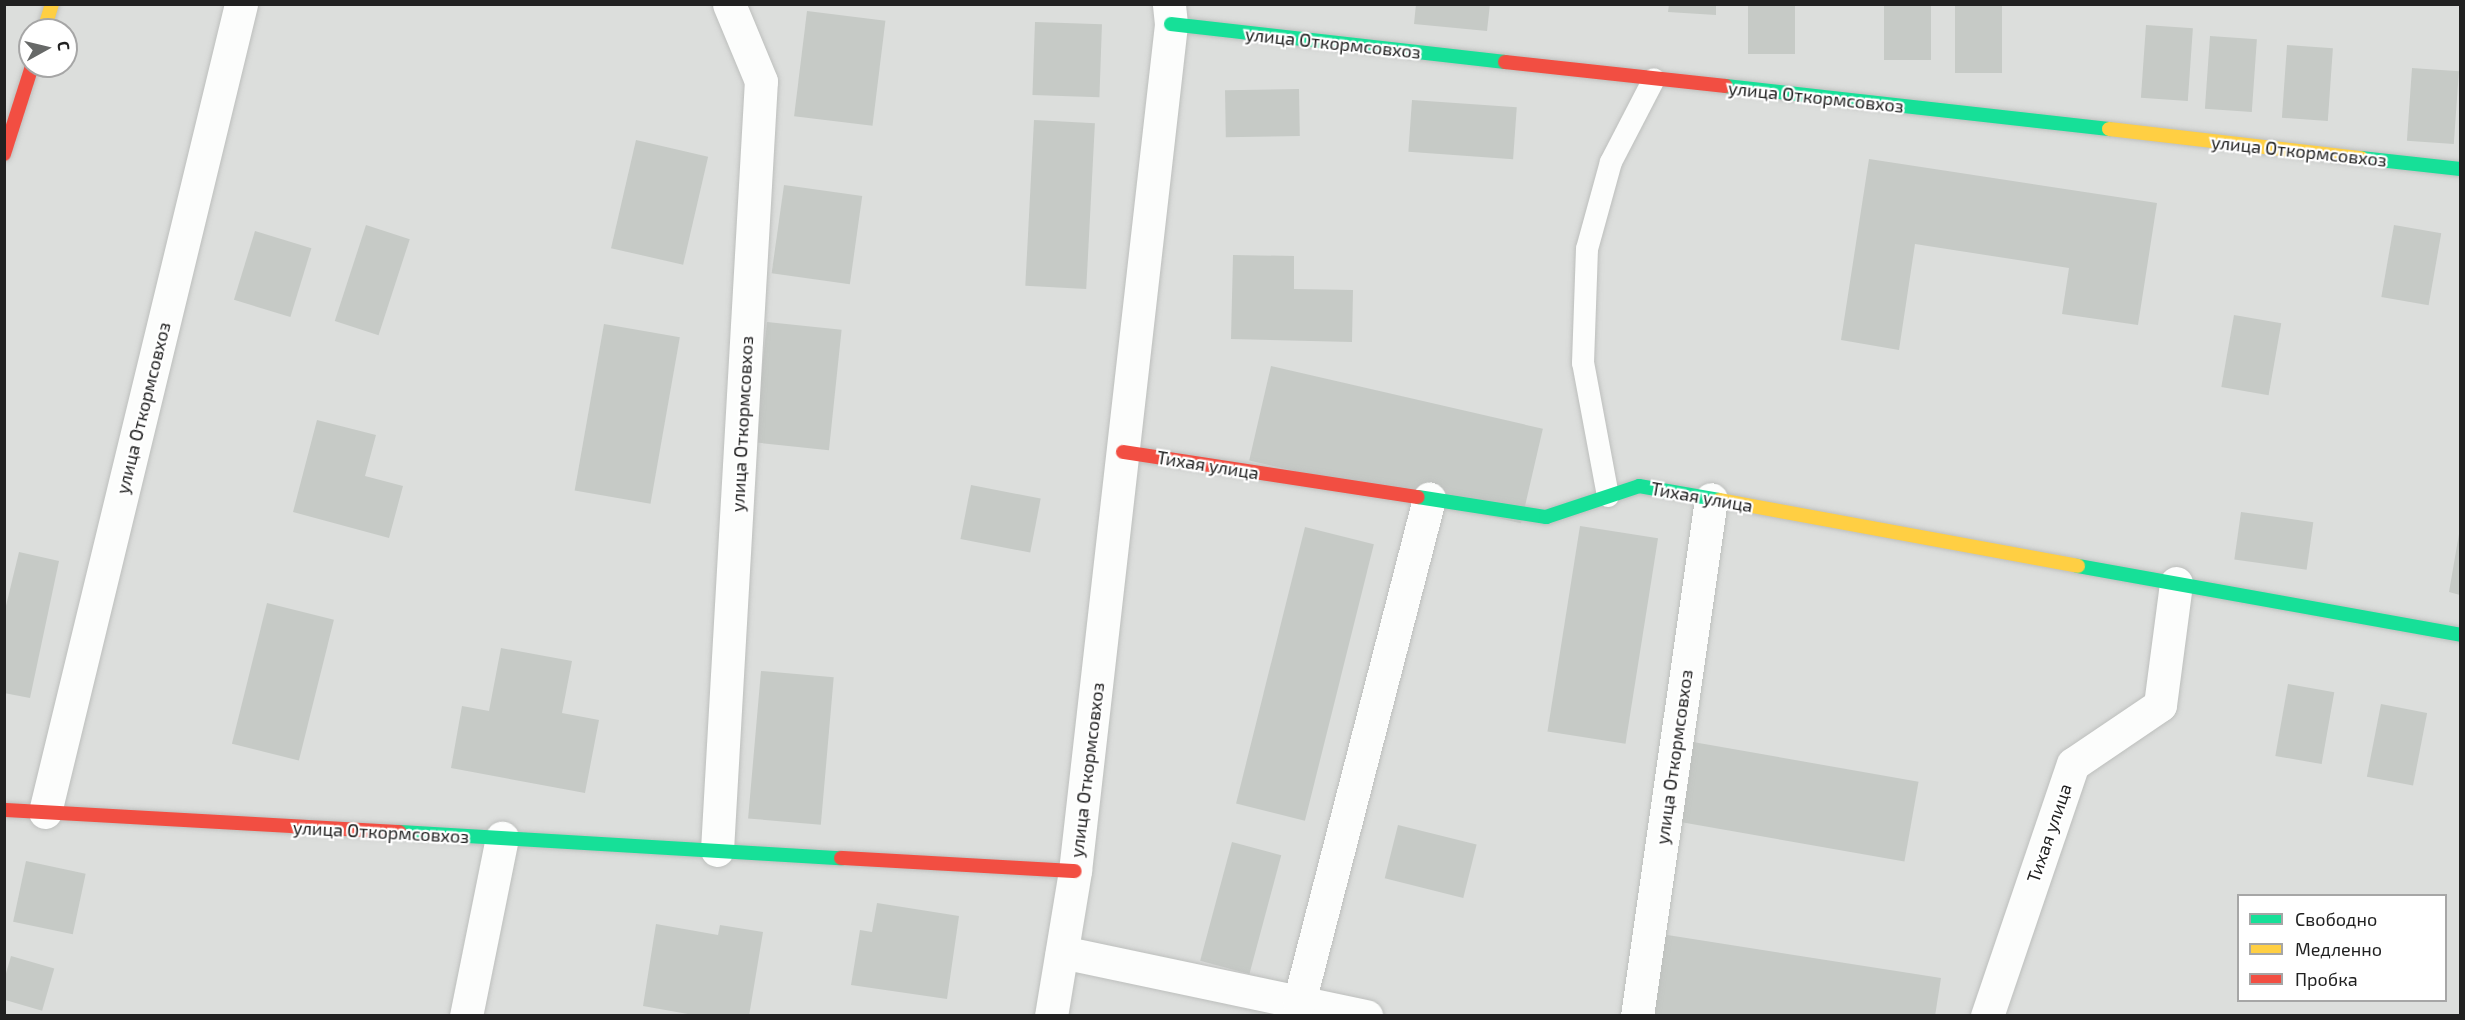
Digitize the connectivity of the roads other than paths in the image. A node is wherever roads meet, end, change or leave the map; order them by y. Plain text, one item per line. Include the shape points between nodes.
1 (241, 4) edge
2 (729, 4) edge
3 (1170, 14) edge
4 (28, 78) edge
5 (1654, 79) junction
6 (4, 154) edge
7 (2460, 169) edge
8 (1123, 452) junction
9 (1608, 496) junction
10 (1429, 499) junction
11 (1711, 499) junction
12 (2176, 583) junction
13 (2460, 635) edge
14 (4, 810) edge
15 (45, 812) junction
16 (502, 838) junction
17 (717, 850) junction
18 (1075, 871) junction
19 (1062, 952) junction
20 (1299, 1002) junction
21 (466, 1016) edge
22 (1051, 1016) edge
23 (1366, 1016) edge
24 (1637, 1016) edge
25 (1987, 1016) edge

1 - 15 street, улица Откормсовхоз
2 - 17 street, улица Откормсовхоз via 761,81
3 - 5 street, улица Откормсовхоз
3 - 8 street, улица Откормсовхоз
4 - 6 street
5 - 7 street, улица Откормсовхоз
5 - 9 lane via 1611,162 1587,249 1583,363
8 - 10 street, Тихая улица
8 - 18 street, улица Откормсовхоз
9 - 10 street, Тихая улица via 1546,517
9 - 11 street, Тихая улица via 1639,486
10 - 20 street
11 - 12 street, Тихая улица
11 - 24 street, улица Откормсовхоз
12 - 13 street, Тихая улица
12 - 25 street, Тихая улица via 2160,705 2073,764
14 - 15 street, улица Откормсовхоз
15 - 16 street, улица Откормсовхоз
16 - 17 street, улица Откормсовхоз
16 - 21 street
17 - 18 street, улица Откормсовхоз
18 - 19 street, улица Откормсовхоз
19 - 20 street
19 - 22 street, улица Откормсовхоз
20 - 23 street

